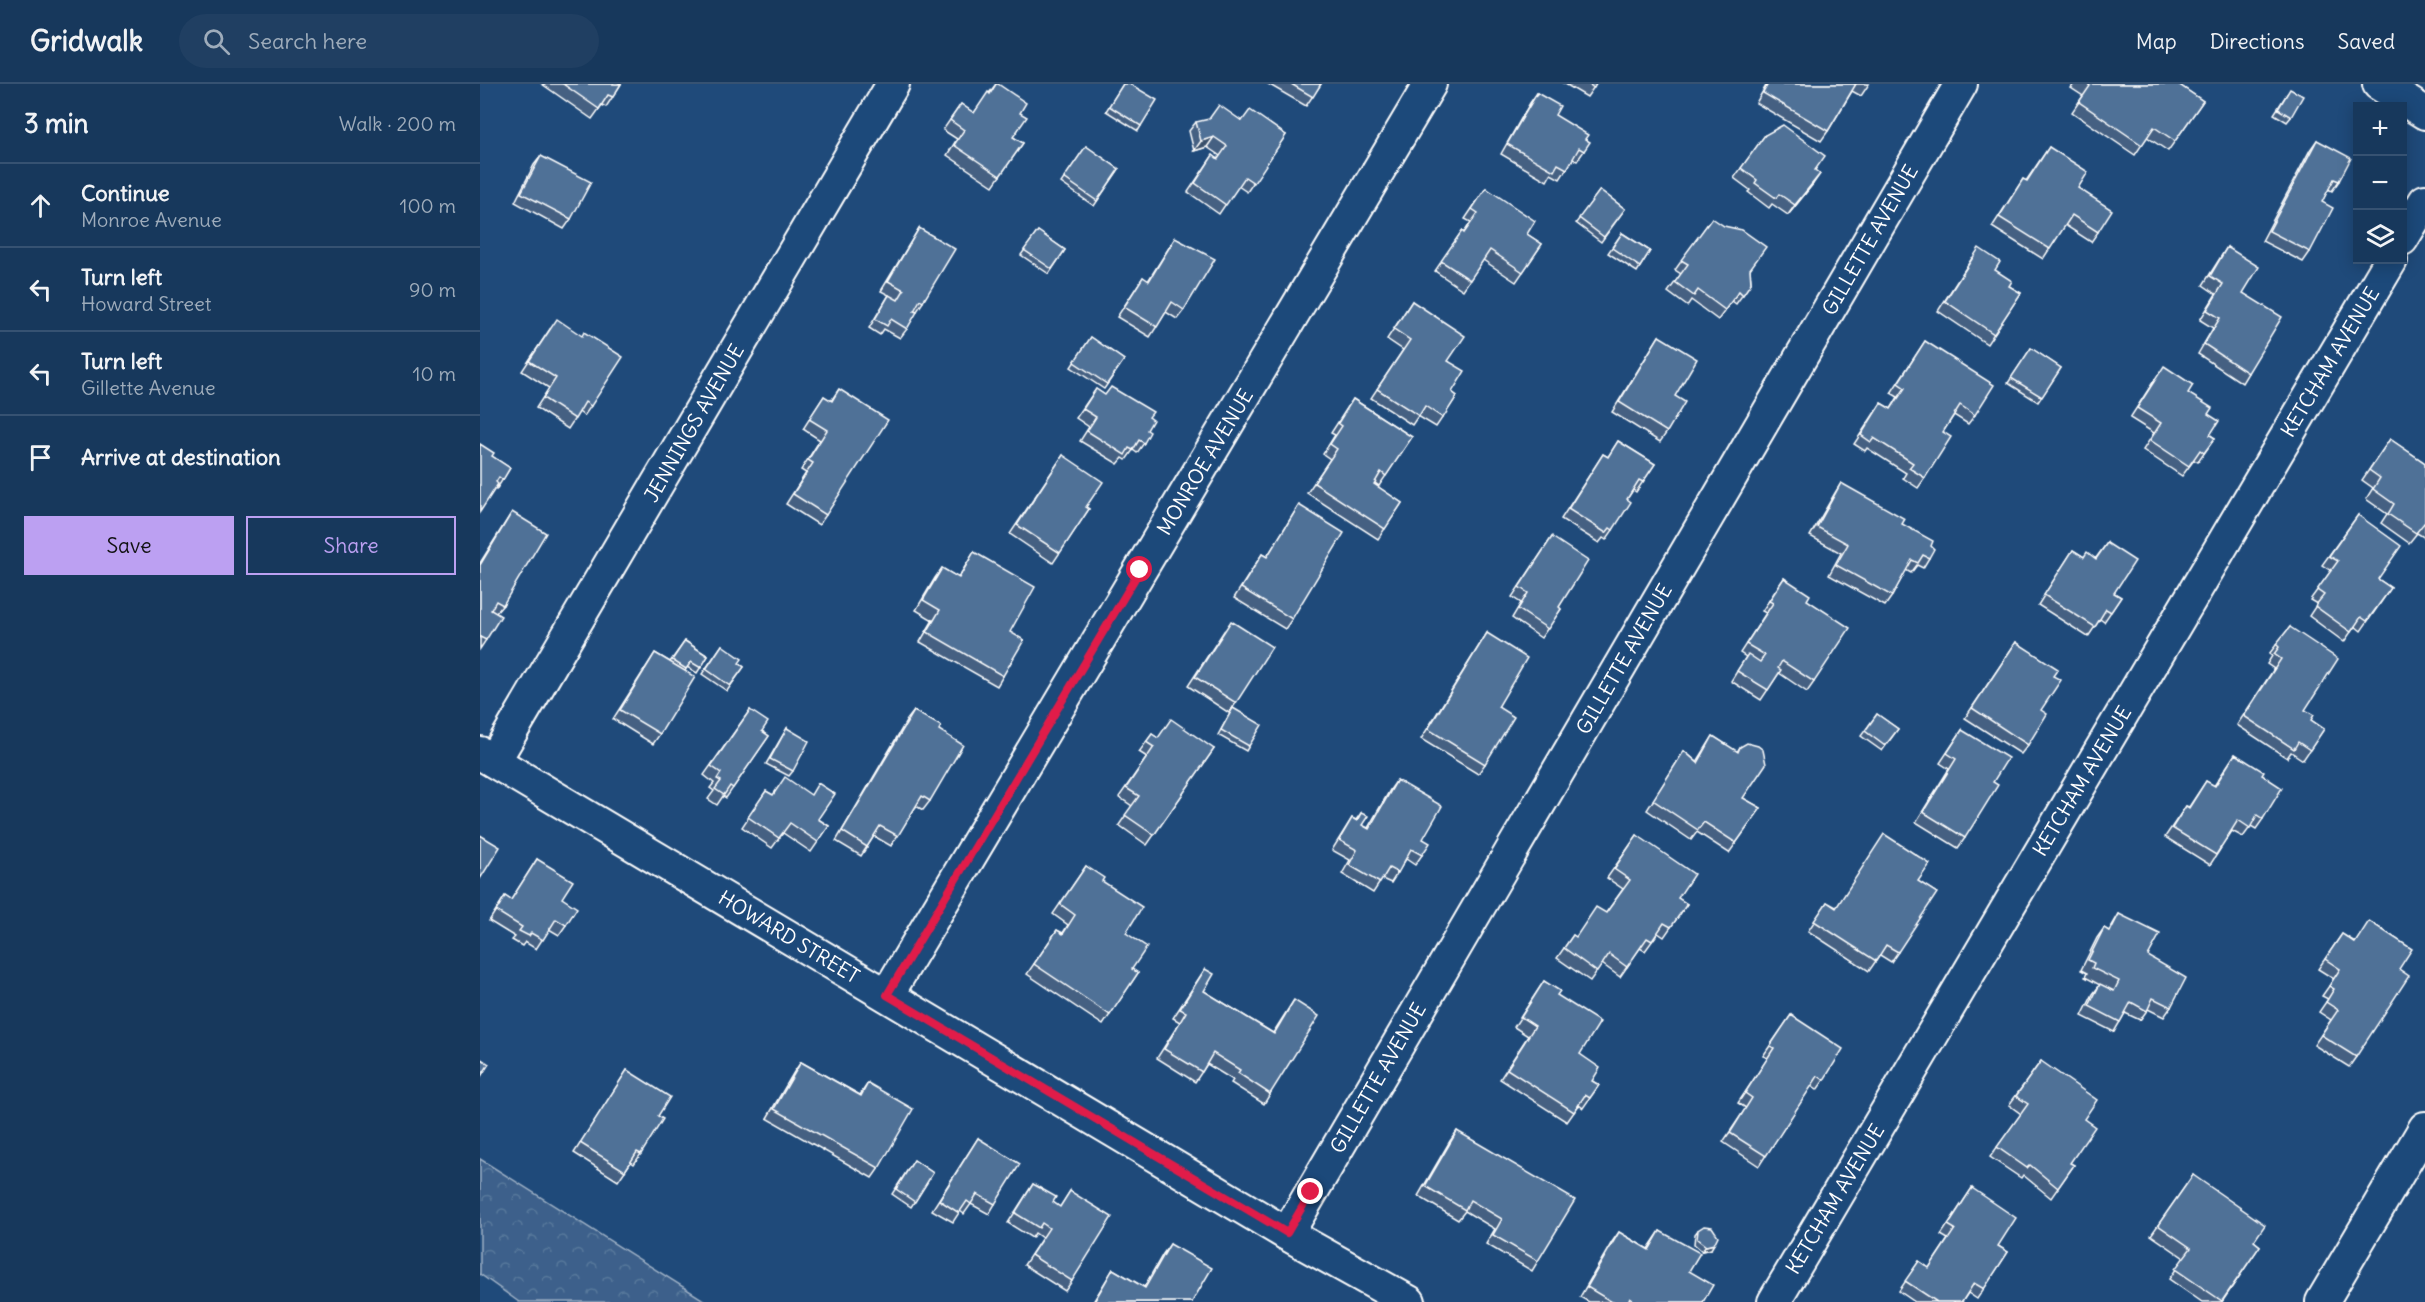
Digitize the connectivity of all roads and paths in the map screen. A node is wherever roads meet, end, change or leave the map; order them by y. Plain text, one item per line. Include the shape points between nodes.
1 (893, 84) edge
2 (1430, 84) edge
3 (1961, 84) edge
4 (2379, 84) edge
5 (2425, 113) edge
6 (2425, 201) edge
7 (2407, 232) edge
8 (2389, 264) edge
9 (487, 757) edge
10 (887, 995) junction
11 (2425, 1128) edge
12 (1287, 1233) junction
13 (1409, 1302) edge
14 (1774, 1302) edge
15 (2322, 1302) edge

1 - 9 street, JENNINGS AVENUE
2 - 10 street, MONROE AVENUE
3 - 12 street, GILLETTE AVENUE
4 - 5 street
6 - 7 street
8 - 14 street, KETCHAM AVENUE
9 - 10 street, HOWARD STREET
10 - 12 street, HOWARD STREET
11 - 15 street
12 - 13 street, HOWARD STREET

